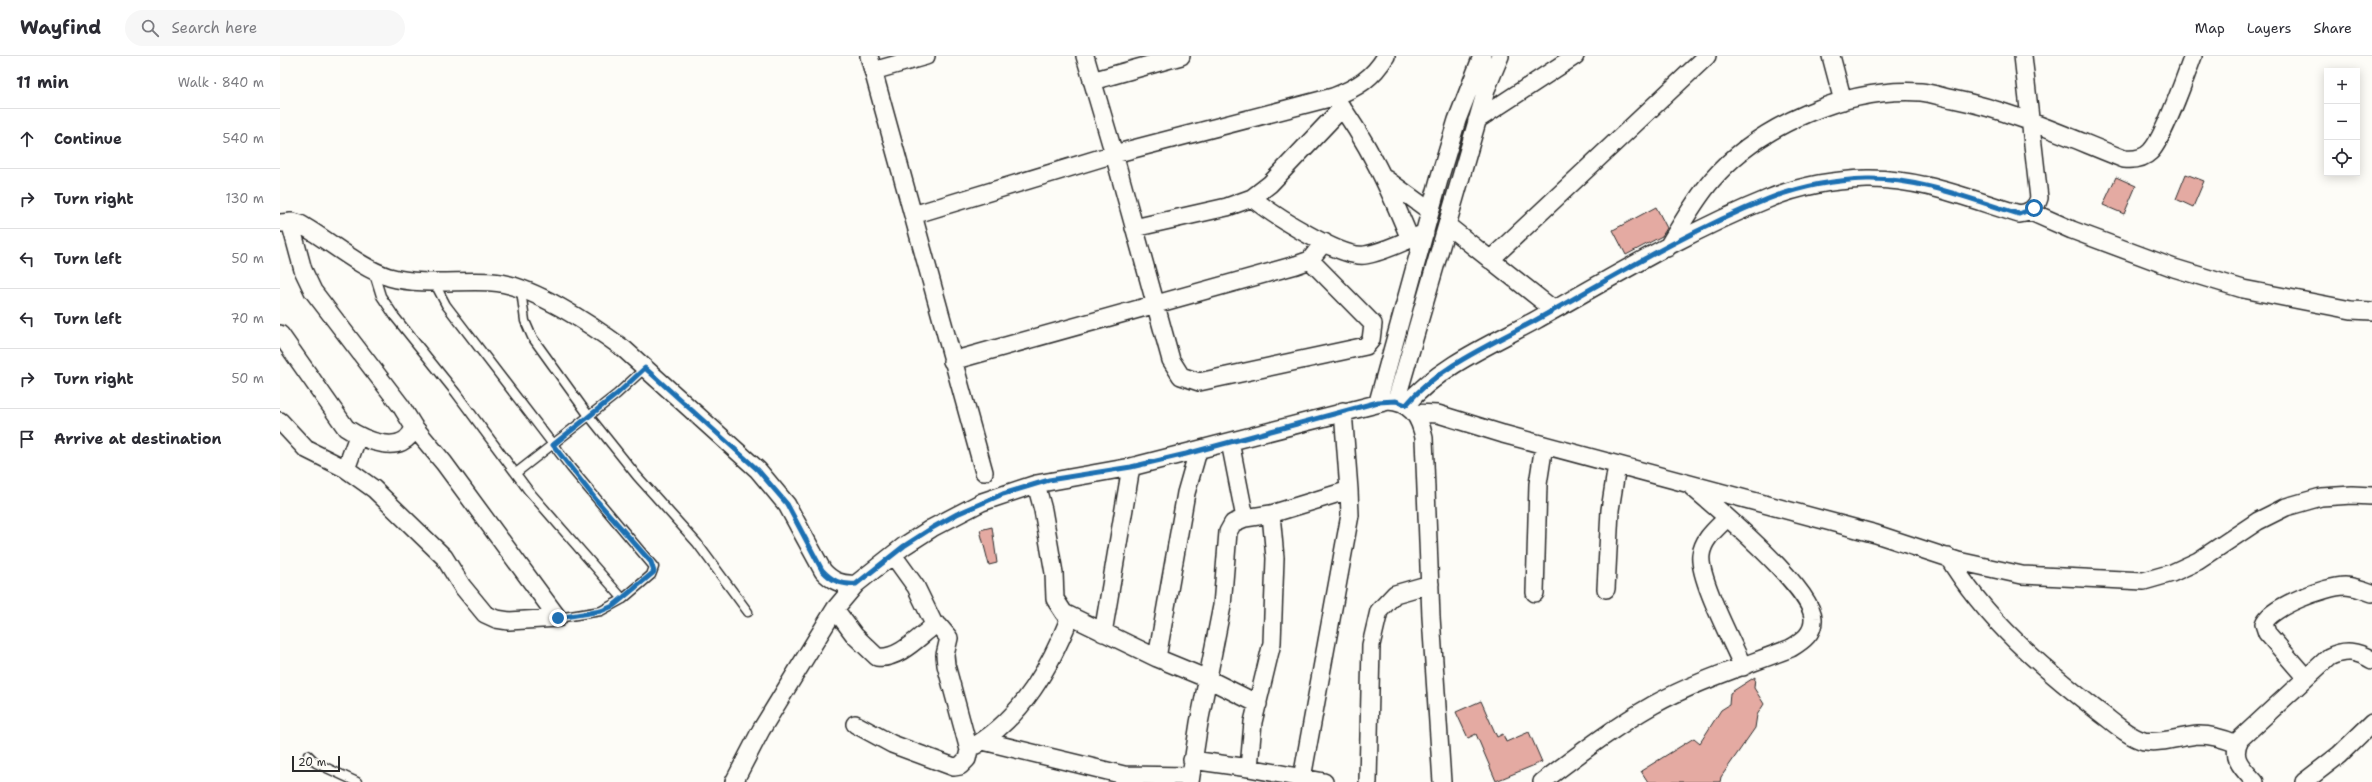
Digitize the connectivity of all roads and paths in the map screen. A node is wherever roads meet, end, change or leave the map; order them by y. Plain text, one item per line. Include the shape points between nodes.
1 (926, 56) edge
2 (1084, 56) edge
3 (1181, 56) edge
4 (1386, 56) edge
5 (1482, 56) edge
6 (1500, 56) edge
7 (1575, 56) edge
8 (1707, 56) edge
9 (1831, 56) edge
10 (2024, 56) edge
11 (2193, 56) edge
12 (871, 64) edge
13 (1092, 80) junction
14 (1843, 101) junction
15 (1338, 102) junction
16 (1477, 120) junction
17 (2031, 122) junction
18 (1114, 154) junction
19 (1386, 179) junction
20 (1252, 198) junction
21 (1430, 211) junction
22 (2030, 211) junction
23 (913, 215) junction
24 (285, 222) edge
25 (1448, 226) junction
26 (1134, 228) junction
27 (1418, 236) junction
28 (1324, 242) junction
29 (1667, 248) junction
30 (1310, 260) junction
31 (1490, 260) junction
32 (373, 270) junction
33 (434, 281) junction
34 (521, 290) junction
35 (1155, 304) junction
36 (1554, 310) junction
37 (2372, 310) edge
38 (280, 334) edge
39 (952, 361) junction
40 (645, 368) junction
41 (1378, 402) junction
42 (1406, 406) junction
43 (1343, 411) junction
44 (589, 416) junction
45 (280, 421) edge
46 (414, 427) junction
47 (358, 436) junction
48 (1230, 442) junction
49 (553, 445) junction
50 (1544, 445) junction
51 (1198, 451) junction
52 (1617, 465) junction
53 (1131, 467) junction
54 (346, 469) junction
55 (984, 472) dead end
56 (516, 473) junction
57 (1687, 483) junction
58 (1036, 484) junction
59 (1349, 490) junction
60 (2372, 496) edge
61 (1271, 514) junction
62 (1245, 518) junction
63 (1727, 518) junction
64 (893, 555) junction
65 (1948, 557) junction
66 (856, 584) junction
67 (1430, 584) junction
68 (1606, 589) dead end
69 (1535, 593) dead end
70 (2372, 593) edge
71 (623, 598) junction
72 (835, 609) junction
73 (748, 612) dead end
74 (1070, 617) junction
75 (558, 618) junction
76 (933, 624) junction
77 (1103, 633) junction
78 (1157, 658) junction
79 (2372, 660) edge
80 (1743, 667) junction
81 (2306, 678) junction
82 (1208, 679) junction
83 (1258, 704) junction
84 (2372, 723) edge
85 (854, 724) dead end
86 (983, 740) junction
87 (2237, 744) junction
88 (968, 750) junction
89 (308, 755) dead end
90 (1249, 768) junction
91 (1191, 773) edge
92 (1101, 776) edge
93 (1302, 778) junction
94 (357, 782) edge
95 (734, 782) edge
96 (1324, 782) edge
97 (1368, 782) edge
98 (1442, 782) edge
99 (1542, 782) edge
100 (2255, 782) edge
101 (2304, 782) edge

1 - 12 street
2 - 13 street
3 - 13 street
4 - 15 street via 1370,78
5 - 21 street via 1457,120
6 - 16 street
7 - 16 street
8 - 31 street
9 - 14 street
10 - 17 street
11 - 17 street via 2161,133 2151,151 2143,157 2124,159
12 - 23 street
13 - 18 street
14 - 17 street via 1889,93 1921,92 1977,104
14 - 29 street via 1808,112 1770,133 1737,156 1712,179
15 - 18 street
15 - 19 street via 1358,130
15 - 20 street via 1270,184
16 - 25 street
17 - 22 street via 2039,198 2037,205
18 - 23 street
18 - 26 street
19 - 21 street
19 - 27 street
20 - 26 street via 1227,207
20 - 28 street via 1278,217
21 - 27 street
22 - 29 street via 2019,214 1923,184 1868,179 1837,182 1801,188 1768,199
22 - 37 street via 2072,230 2174,268 2243,289 2351,310
23 - 39 street
24 - 32 street via 306,228
24 - 46 street via 313,291 401,406
25 - 31 street
25 - 42 street
26 - 35 street
27 - 28 street via 1364,255 1347,253
27 - 41 street
28 - 30 street
29 - 36 street
30 - 35 street
30 - 35 street via 1373,324 1371,340 1366,346 1199,382 1189,381 1174,369
31 - 36 street
32 - 33 street via 399,279
32 - 56 lane via 385,304
33 - 34 street via 493,282
33 - 49 lane via 446,305
34 - 40 street via 550,303 602,333
34 - 44 lane via 523,312 532,337
35 - 39 street
36 - 42 street via 1442,373 1416,392
38 - 47 street via 346,428
39 - 55 street
40 - 44 lane
40 - 66 street via 758,470 787,504 826,574 838,583
41 - 42 street
41 - 43 street
42 - 50 street
42 - 67 street via 1419,419 1424,438
43 - 48 street
43 - 59 street
44 - 49 lane
44 - 73 lane via 637,476 697,543
45 - 54 street via 306,449
46 - 47 street via 410,436 395,445 372,442
46 - 75 street via 444,463
47 - 54 street
48 - 51 street
48 - 62 street
49 - 56 lane
49 - 71 lane via 597,501 653,564 651,575
50 - 52 street
50 - 69 street via 1538,484
51 - 53 street
51 - 78 street via 1186,493
52 - 57 street
52 - 68 street via 1610,510
53 - 58 street
53 - 77 street
54 - 75 street via 374,489 444,557 462,586 485,614 509,621
56 - 71 lane via 568,537
57 - 63 street
57 - 65 street via 1876,534
58 - 64 street via 982,502 957,514 914,539
58 - 74 street via 1054,573 1055,599 1060,609
59 - 61 street
59 - 93 street via 1350,515
60 - 65 street via 2321,497 2286,507 2258,521 2198,561 2172,573 2144,581 2022,575
61 - 62 street
61 - 83 street via 1275,558 1272,643
62 - 82 street via 1233,523 1228,532 1222,606
63 - 80 street via 1706,540 1701,562 1707,583
63 - 80 street via 1795,584 1810,606 1813,616 1813,626 1802,641
64 - 66 street
64 - 76 street via 916,587 932,617
65 - 87 street via 1996,621 2040,663 2122,728 2145,741 2199,735 2218,737
66 - 72 street
67 - 97 street via 1395,594 1379,611 1371,645
67 - 98 street
70 - 81 street via 2346,586 2324,590 2268,616 2264,624 2267,633
71 - 75 lane via 601,611
72 - 76 street via 871,653 884,658 897,653
72 - 95 street via 761,730
74 - 77 street
74 - 86 street via 1049,666 1031,693 1003,725
76 - 88 street via 939,626 949,638 945,655 946,666
77 - 78 street
78 - 82 street
79 - 81 street via 2355,652 2340,652 2329,657
80 - 99 street via 1654,704 1624,722
81 - 87 street
82 - 83 street
82 - 91 street
83 - 90 street via 1251,736
84 - 101 street via 2339,755
85 - 88 street via 892,744 954,767 967,760
86 - 88 street
86 - 92 street
87 - 100 street via 2236,757
89 - 94 lane via 316,763
90 - 91 street
90 - 93 street
91 - 92 street via 1138,777
93 - 96 street

